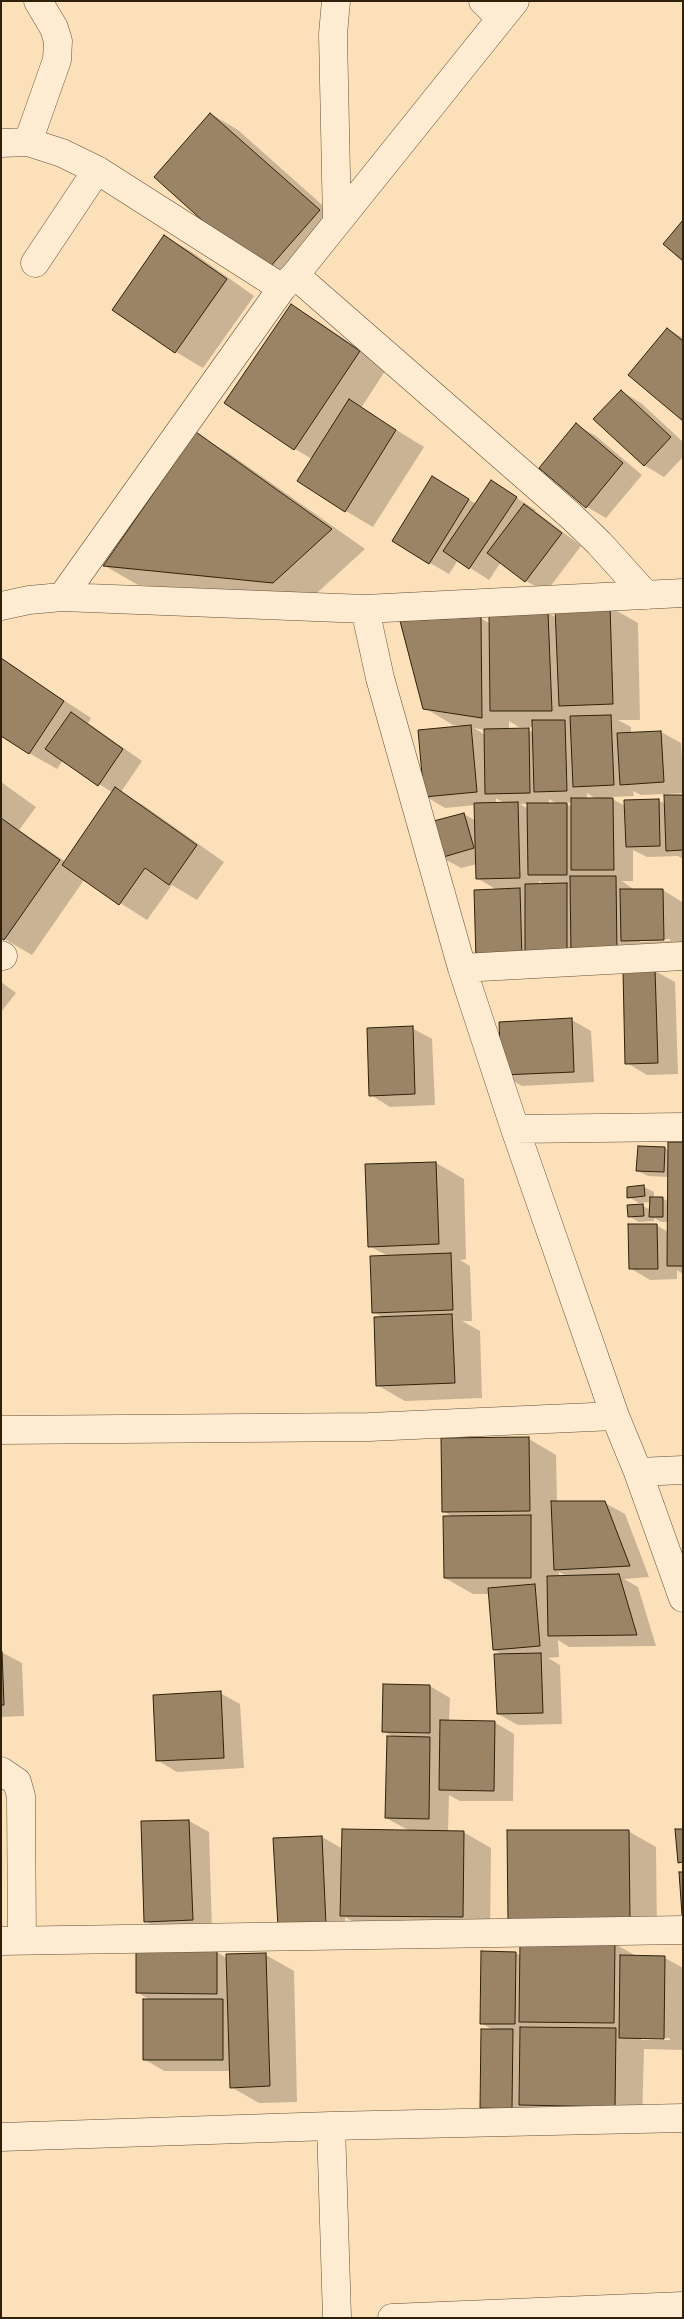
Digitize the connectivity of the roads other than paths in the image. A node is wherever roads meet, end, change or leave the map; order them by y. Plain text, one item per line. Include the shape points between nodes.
1 (38, 1) edge
2 (336, 1) edge
3 (500, 7) edge
4 (28, 142) junction
5 (1, 143) edge
6 (96, 170) junction
7 (336, 222) junction
8 (36, 263) dead end
9 (288, 281) junction
10 (683, 593) edge
11 (646, 595) junction
12 (62, 597) junction
13 (1, 606) edge
14 (365, 610) junction
15 (683, 956) edge
16 (462, 968) junction
17 (683, 1127) edge
18 (515, 1129) junction
19 (615, 1416) junction
20 (1, 1430) edge
21 (683, 1470) edge
22 (638, 1472) junction
23 (683, 1598) edge
24 (1, 1772) edge
25 (683, 1930) edge
26 (12, 1940) edge
27 (683, 2118) edge
28 (331, 2126) junction
29 (1, 2137) edge
30 (683, 2306) edge
31 (337, 2318) edge
32 (392, 2318) edge

1 - 4 street via 54,28 58,41 57,60
2 - 7 street via 333,34
3 - 7 street
4 - 5 street
4 - 6 street via 62,153
6 - 8 street
6 - 9 street
7 - 9 street
9 - 11 street via 571,516
9 - 12 street
10 - 11 street
11 - 14 street
12 - 13 street
12 - 14 street
14 - 16 street via 380,678
15 - 16 street
16 - 18 street
17 - 18 street
18 - 19 street
19 - 20 street via 369,1427
19 - 22 street
21 - 22 street
22 - 23 street
24 - 26 street via 17,1782 21,1796
25 - 26 street
27 - 28 street
28 - 29 street
28 - 31 street
30 - 32 street

